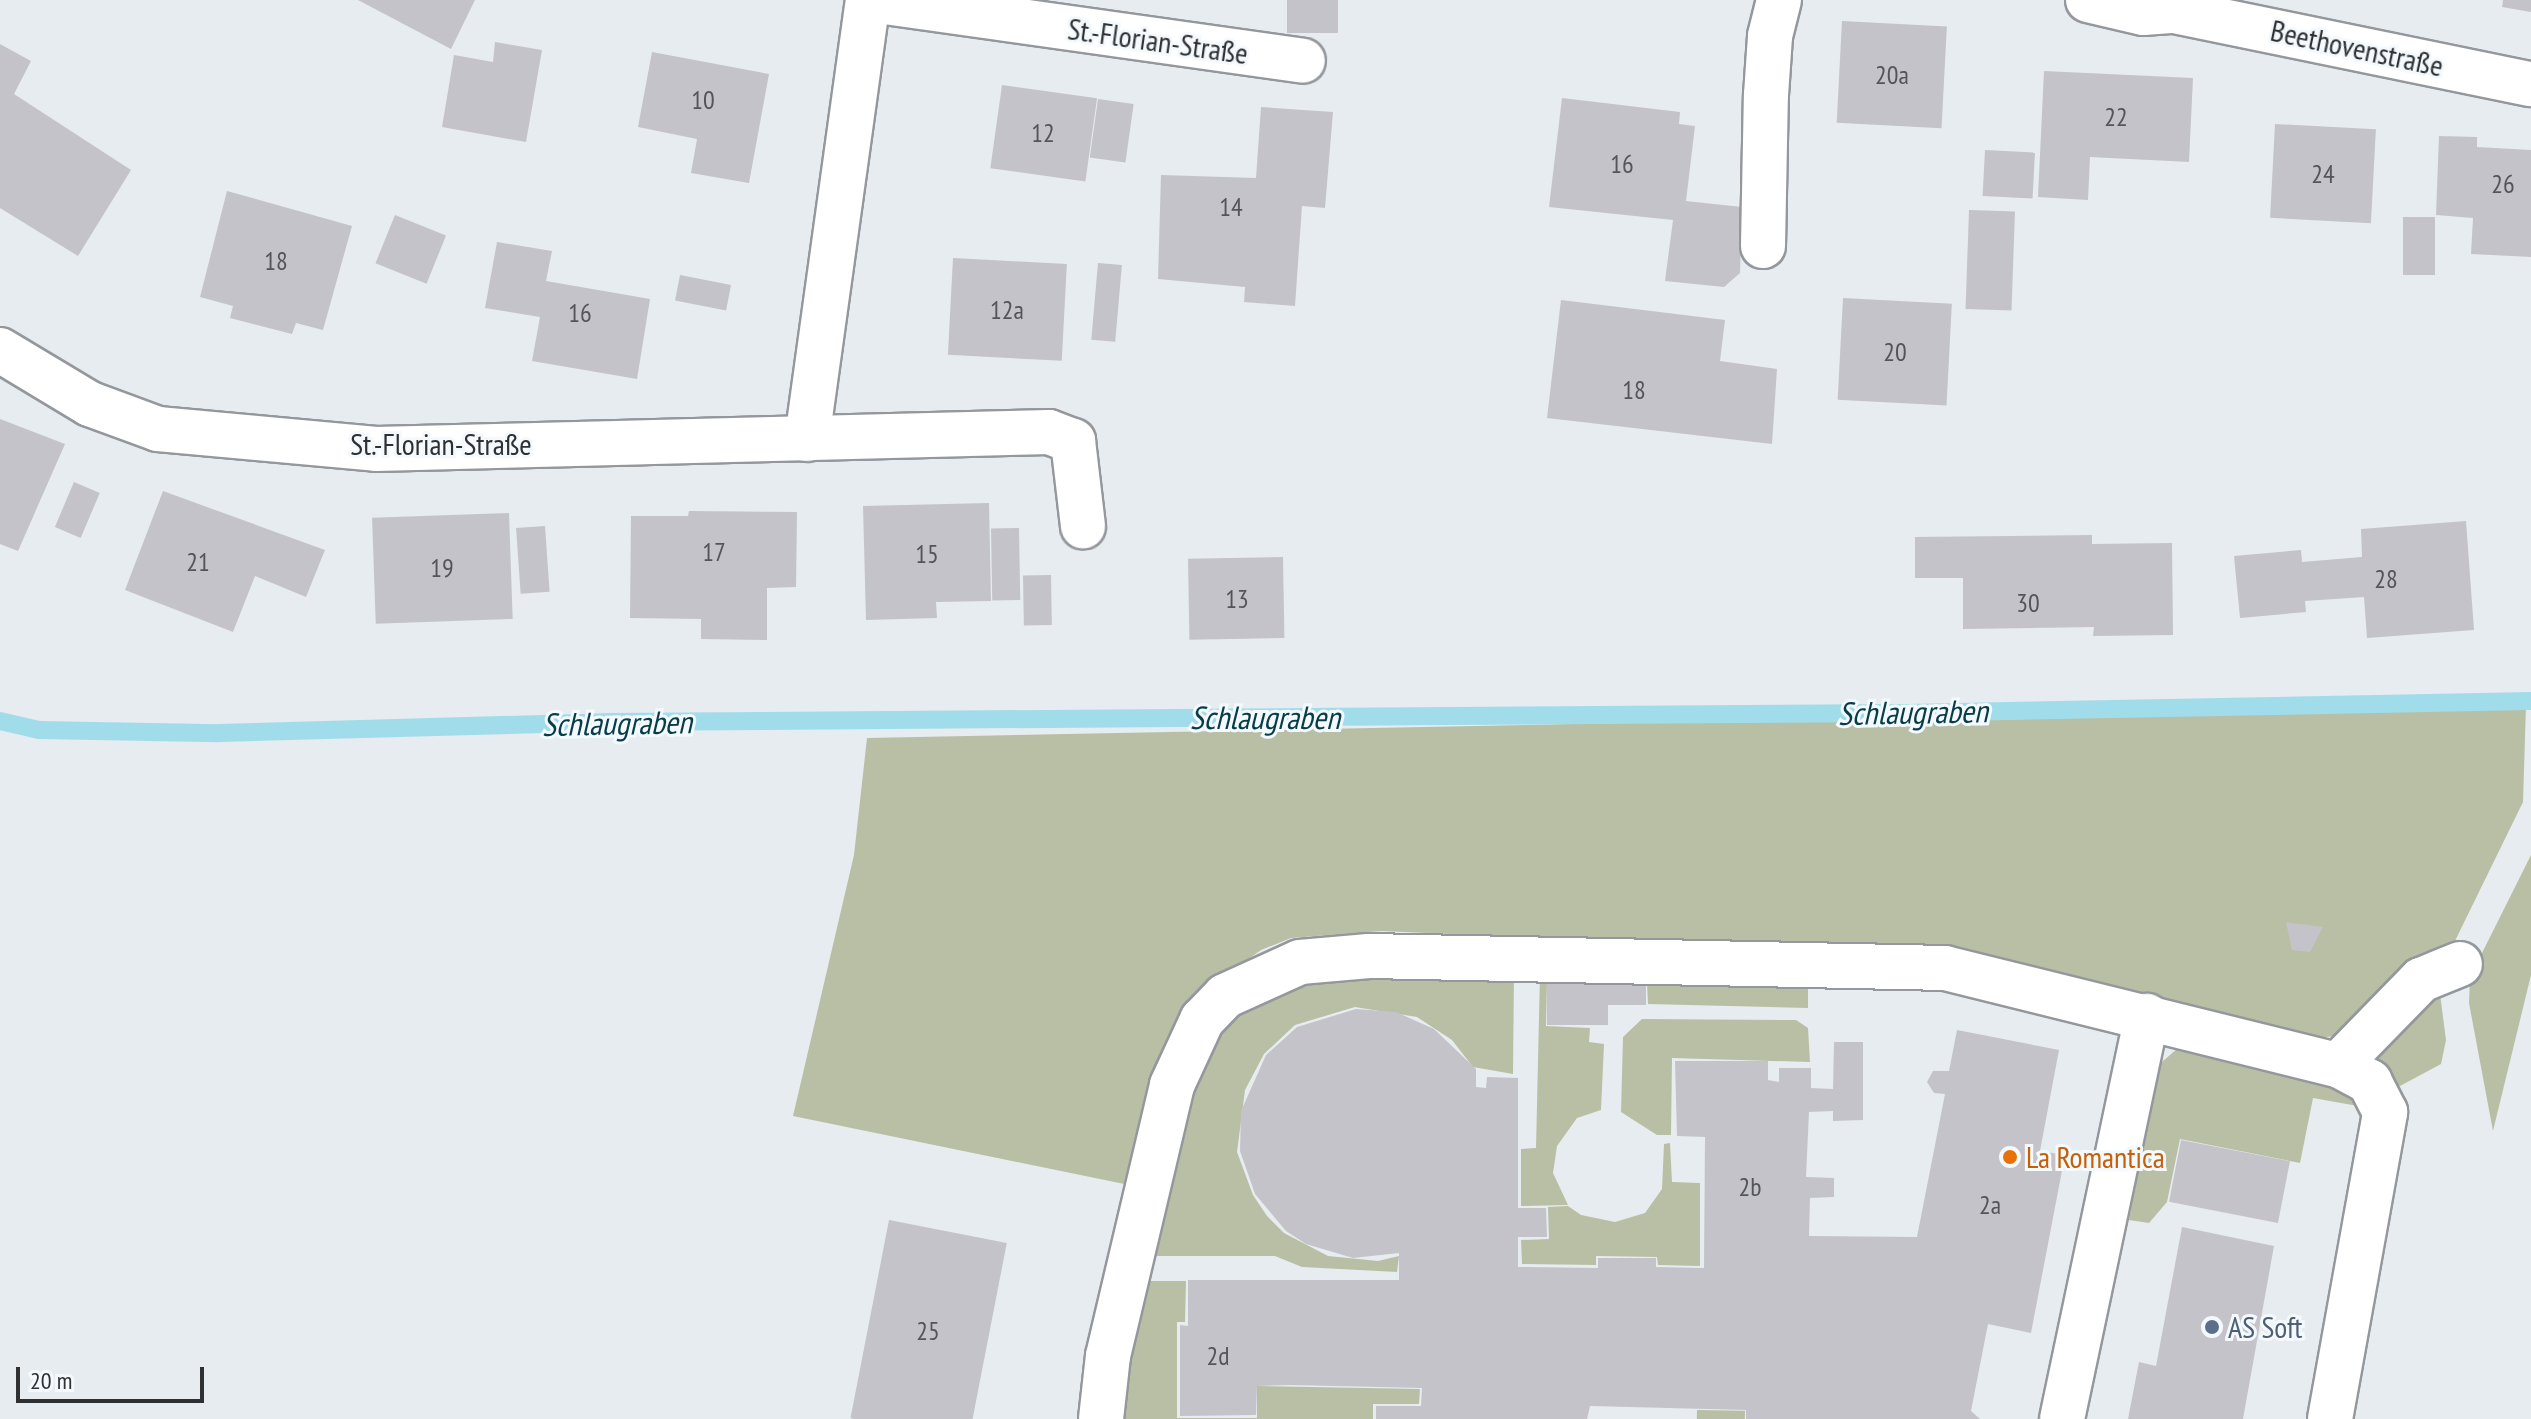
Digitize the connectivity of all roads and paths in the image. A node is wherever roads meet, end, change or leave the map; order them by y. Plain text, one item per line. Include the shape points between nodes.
1 (869, 0) edge
2 (1779, 0) edge
3 (2088, 0) edge
4 (1303, 61) dead end
5 (2531, 84) edge
6 (1763, 246) dead end
7 (0, 350) edge
8 (807, 439) junction
9 (1083, 526) dead end
10 (2460, 964) dead end
11 (2147, 1016) junction
12 (2338, 1065) junction
13 (1101, 1419) edge
14 (2062, 1419) edge
15 (2330, 1419) edge

1 - 4 street, St.-Florian-Straße
1 - 8 street, St.-Florian-Straße
2 - 6 street via 1770,36
3 - 5 street, Beethovenstraße via 2143,13 2174,11
7 - 8 street, St.-Florian-Straße via 90,404 158,429 376,449
8 - 9 street, St.-Florian-Straße via 1049,432 1073,441
10 - 12 street via 2421,980
11 - 12 street
11 - 13 street via 1945,968 1369,956 1300,962 1253,980 1225,996 1202,1020 1172,1085 1108,1356
11 - 14 street
12 - 15 street via 2370,1082 2385,1112

